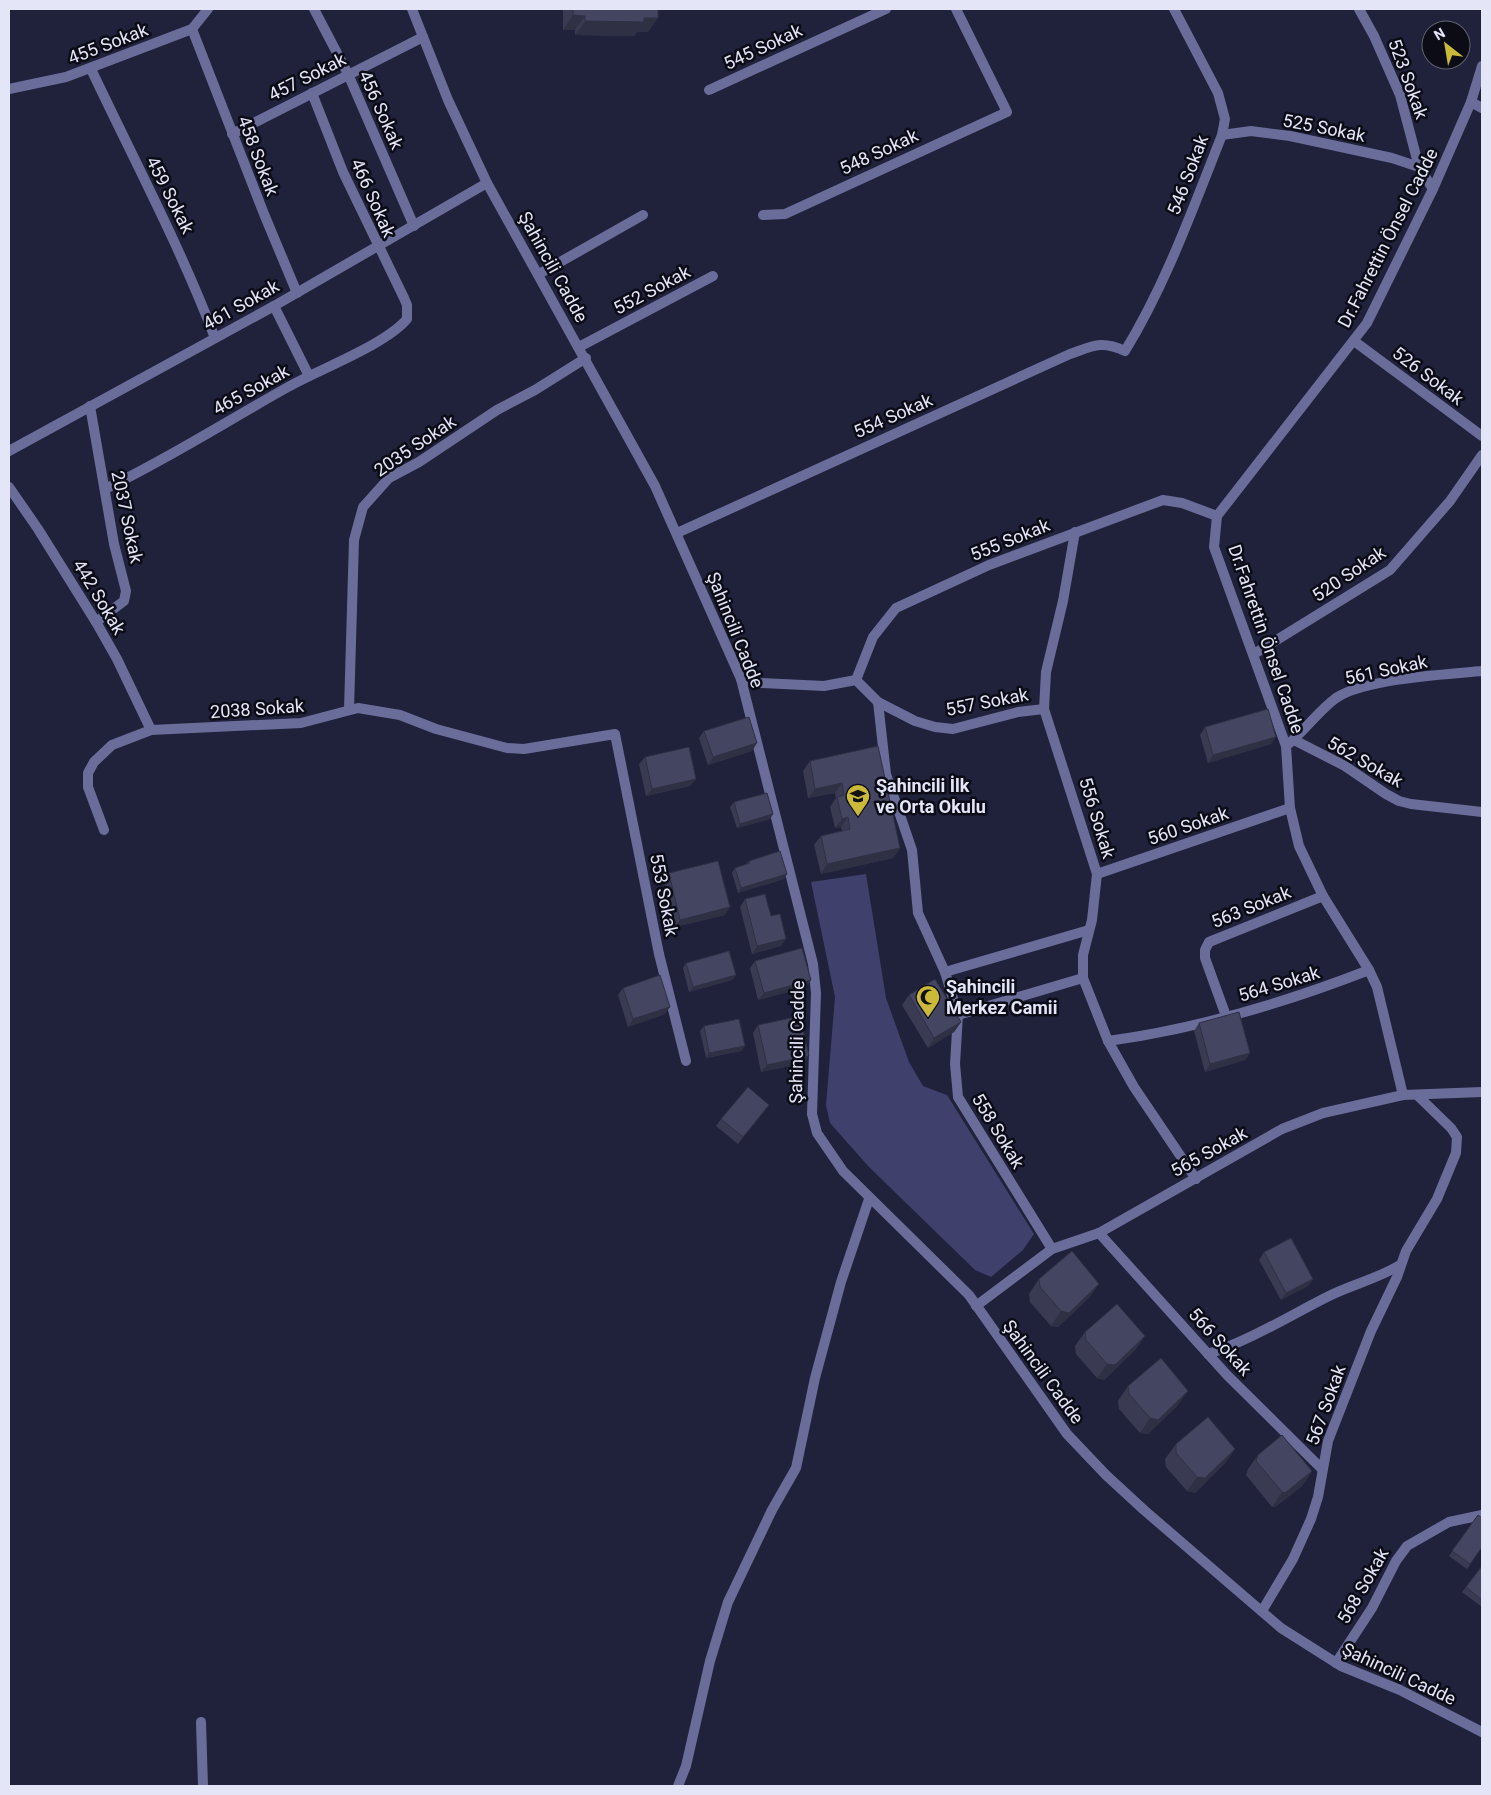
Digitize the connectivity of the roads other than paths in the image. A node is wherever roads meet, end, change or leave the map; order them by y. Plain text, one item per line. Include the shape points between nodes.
1 (208, 9) edge
2 (314, 9) edge
3 (412, 9) edge
4 (886, 9) edge
5 (956, 9) edge
6 (1174, 9) edge
7 (1360, 9) edge
8 (192, 29) junction
9 (423, 37) junction
10 (1482, 66) edge
11 (91, 69) junction
12 (348, 74) junction
13 (9, 89) edge
14 (709, 90) dead end
15 (312, 93) junction
16 (1471, 102) junction
17 (1482, 108) edge
18 (232, 134) junction
19 (1222, 135) junction
20 (1419, 167) junction
21 (487, 183) junction
22 (1433, 189) junction
23 (643, 215) dead end
24 (763, 216) dead end
25 (414, 226) junction
26 (378, 248) junction
27 (539, 274) junction
28 (713, 276) dead end
29 (297, 293) junction
30 (274, 306) junction
31 (408, 315) joint
32 (215, 338) junction
33 (1354, 341) junction
34 (579, 346) junction
35 (1125, 351) joint
36 (586, 358) junction
37 (309, 376) junction
38 (90, 406) junction
39 (1482, 436) edge
40 (9, 452) edge
41 (1482, 455) edge
42 (9, 487) edge
43 (105, 489) junction
44 (1216, 516) junction
45 (1075, 532) junction
46 (677, 533) junction
47 (96, 622) junction
48 (1254, 654) junction
49 (1482, 671) edge
50 (741, 678) junction
51 (856, 680) junction
52 (878, 702) junction
53 (349, 708) junction
54 (1044, 709) junction
55 (151, 730) junction
56 (615, 734) joint
57 (1290, 743) junction
58 (1290, 808) junction
59 (1482, 812) edge
60 (104, 830) dead end
61 (1097, 874) junction
62 (1323, 896) junction
63 (1089, 930) junction
64 (1369, 970) junction
65 (945, 972) junction
66 (1083, 978) junction
67 (958, 1015) junction
68 (1226, 1016) junction
69 (1108, 1040) junction
70 (686, 1061) dead end
71 (1482, 1092) edge
72 (1403, 1095) junction
73 (1417, 1095) junction
74 (1196, 1179) junction
75 (869, 1199) junction
76 (1099, 1233) junction
77 (1052, 1249) junction
78 (1400, 1265) junction
79 (976, 1306) junction
80 (1208, 1354) junction
81 (1322, 1469) junction
82 (1482, 1514) edge
83 (1262, 1611) junction
84 (1336, 1663) junction
85 (201, 1722) dead end
86 (1482, 1732) edge
87 (203, 1786) edge
88 (678, 1786) edge

1 - 8 street, 455 Sokak
2 - 12 street, 456 Sokak
3 - 9 street, Şahincili Cadde
4 - 14 street, 545 Sokak
5 - 24 street, 548 Sokak via 1007,112 784,214
6 - 19 street, 546 Sokak via 1218,94 1225,119
7 - 20 street, 523 Sokak via 1400,95
8 - 11 street, 455 Sokak
8 - 18 street, 458 Sokak
9 - 12 street, 457 Sokak
9 - 21 street, Şahincili Cadde
10 - 16 street, Dr.Fahrettin Önsel Cadde
11 - 13 street, 455 Sokak
11 - 32 street, 459 Sokak via 190,273
12 - 15 street, 457 Sokak
12 - 25 street, 456 Sokak
15 - 18 street, 457 Sokak
15 - 26 street, 466 Sokak
16 - 17 street
16 - 22 street, Dr.Fahrettin Önsel Cadde
18 - 29 street, 458 Sokak
19 - 20 street, 525 Sokak via 1252,131 1290,136
19 - 35 street, 546 Sokak via 1185,229 1144,320
20 - 22 street, 523 Sokak
21 - 25 street, 461 Sokak
21 - 27 street, Şahincili Cadde
22 - 33 street, Dr.Fahrettin Önsel Cadde via 1367,323
23 - 27 street
25 - 26 street, 461 Sokak
26 - 29 street, 461 Sokak
26 - 31 street, 466 Sokak via 404,298
27 - 34 street, Şahincili Cadde
28 - 34 street, 552 Sokak
29 - 30 street, 461 Sokak
30 - 32 street, 461 Sokak
30 - 37 street
31 - 37 street, 465 Sokak via 401,326
32 - 38 street, 461 Sokak
33 - 39 street, 526 Sokak
33 - 44 street, Dr.Fahrettin Önsel Cadde
34 - 36 street, Şahincili Cadde
35 - 46 street, 554 Sokak via 1110,344 1070,354
36 - 46 street, Şahincili Cadde
36 - 53 street, 2035 Sokak via 389,478 363,508 354,540
37 - 43 street, 465 Sokak via 161,461
38 - 40 street, 461 Sokak
38 - 43 street, 2037 Sokak
41 - 48 street, 520 Sokak via 1450,502 1390,570
42 - 47 street, 442 Sokak
43 - 47 street, 2037 Sokak via 126,591 124,601
44 - 45 street, 555 Sokak via 1182,503 1163,500
44 - 48 street, Dr.Fahrettin Önsel Cadde via 1214,546
45 - 51 street, 555 Sokak via 989,565 896,608 873,638
45 - 54 street, 556 Sokak via 1046,672
46 - 50 street, Şahincili Cadde
47 - 55 street, 442 Sokak via 118,659
48 - 57 street, Dr.Fahrettin Önsel Cadde
49 - 57 street, 561 Sokak via 1393,681 1351,690 1323,709
50 - 51 street via 760,683 824,686
50 - 75 street, Şahincili Cadde via 813,964 816,993 814,1124 842,1171
51 - 52 street, 557 Sokak
52 - 54 street, 557 Sokak via 915,721 953,729 1018,712
52 - 65 street, 558 Sokak via 886,774 912,850 918,913
53 - 55 street, 2038 Sokak via 301,723
53 - 56 street, 2038 Sokak via 382,710 506,748 524,749
54 - 61 street, 556 Sokak
55 - 60 street, 2038 Sokak via 112,745 94,762 88,774 88,787
56 - 70 street, 553 Sokak via 659,954
57 - 58 street, Dr.Fahrettin Önsel Cadde
57 - 59 street, 562 Sokak via 1345,766 1399,800
58 - 61 street, 560 Sokak
58 - 62 street, Dr.Fahrettin Önsel Cadde via 1299,846
61 - 63 street, 556 Sokak
62 - 64 street, Dr.Fahrettin Önsel Cadde
62 - 68 street, 563 Sokak via 1209,942 1205,958
63 - 65 street
63 - 66 street, 556 Sokak via 1083,955
64 - 68 street, 564 Sokak via 1316,991
64 - 72 street, Dr.Fahrettin Önsel Cadde
65 - 67 street, 558 Sokak
66 - 67 street
66 - 69 street, 556 Sokak
67 - 77 street, 558 Sokak via 955,1064 958,1096
68 - 69 street, 564 Sokak via 1161,1034
69 - 74 street, 556 Sokak via 1134,1087
71 - 73 street, 565 Sokak
72 - 73 street, 565 Sokak
72 - 74 street, 565 Sokak via 1323,1113 1290,1126
73 - 78 street, 567 Sokak via 1451,1128 1458,1144 1437,1199
74 - 76 street, 565 Sokak
75 - 79 street, Şahincili Cadde via 969,1295
75 - 88 street via 841,1282 815,1378 796,1468 728,1602
76 - 77 street, 565 Sokak
76 - 80 street, 566 Sokak
77 - 79 street, 565 Sokak
78 - 80 street via 1331,1295 1233,1346
78 - 81 street, 567 Sokak via 1328,1441
79 - 83 street, Şahincili Cadde via 1067,1434 1093,1462
80 - 81 street, 566 Sokak
81 - 83 street, 567 Sokak via 1311,1519 1294,1559
82 - 84 street, 568 Sokak via 1449,1522 1407,1546
83 - 84 street, Şahincili Cadde via 1281,1628
84 - 86 street, Şahincili Cadde via 1400,1690
85 - 87 street

